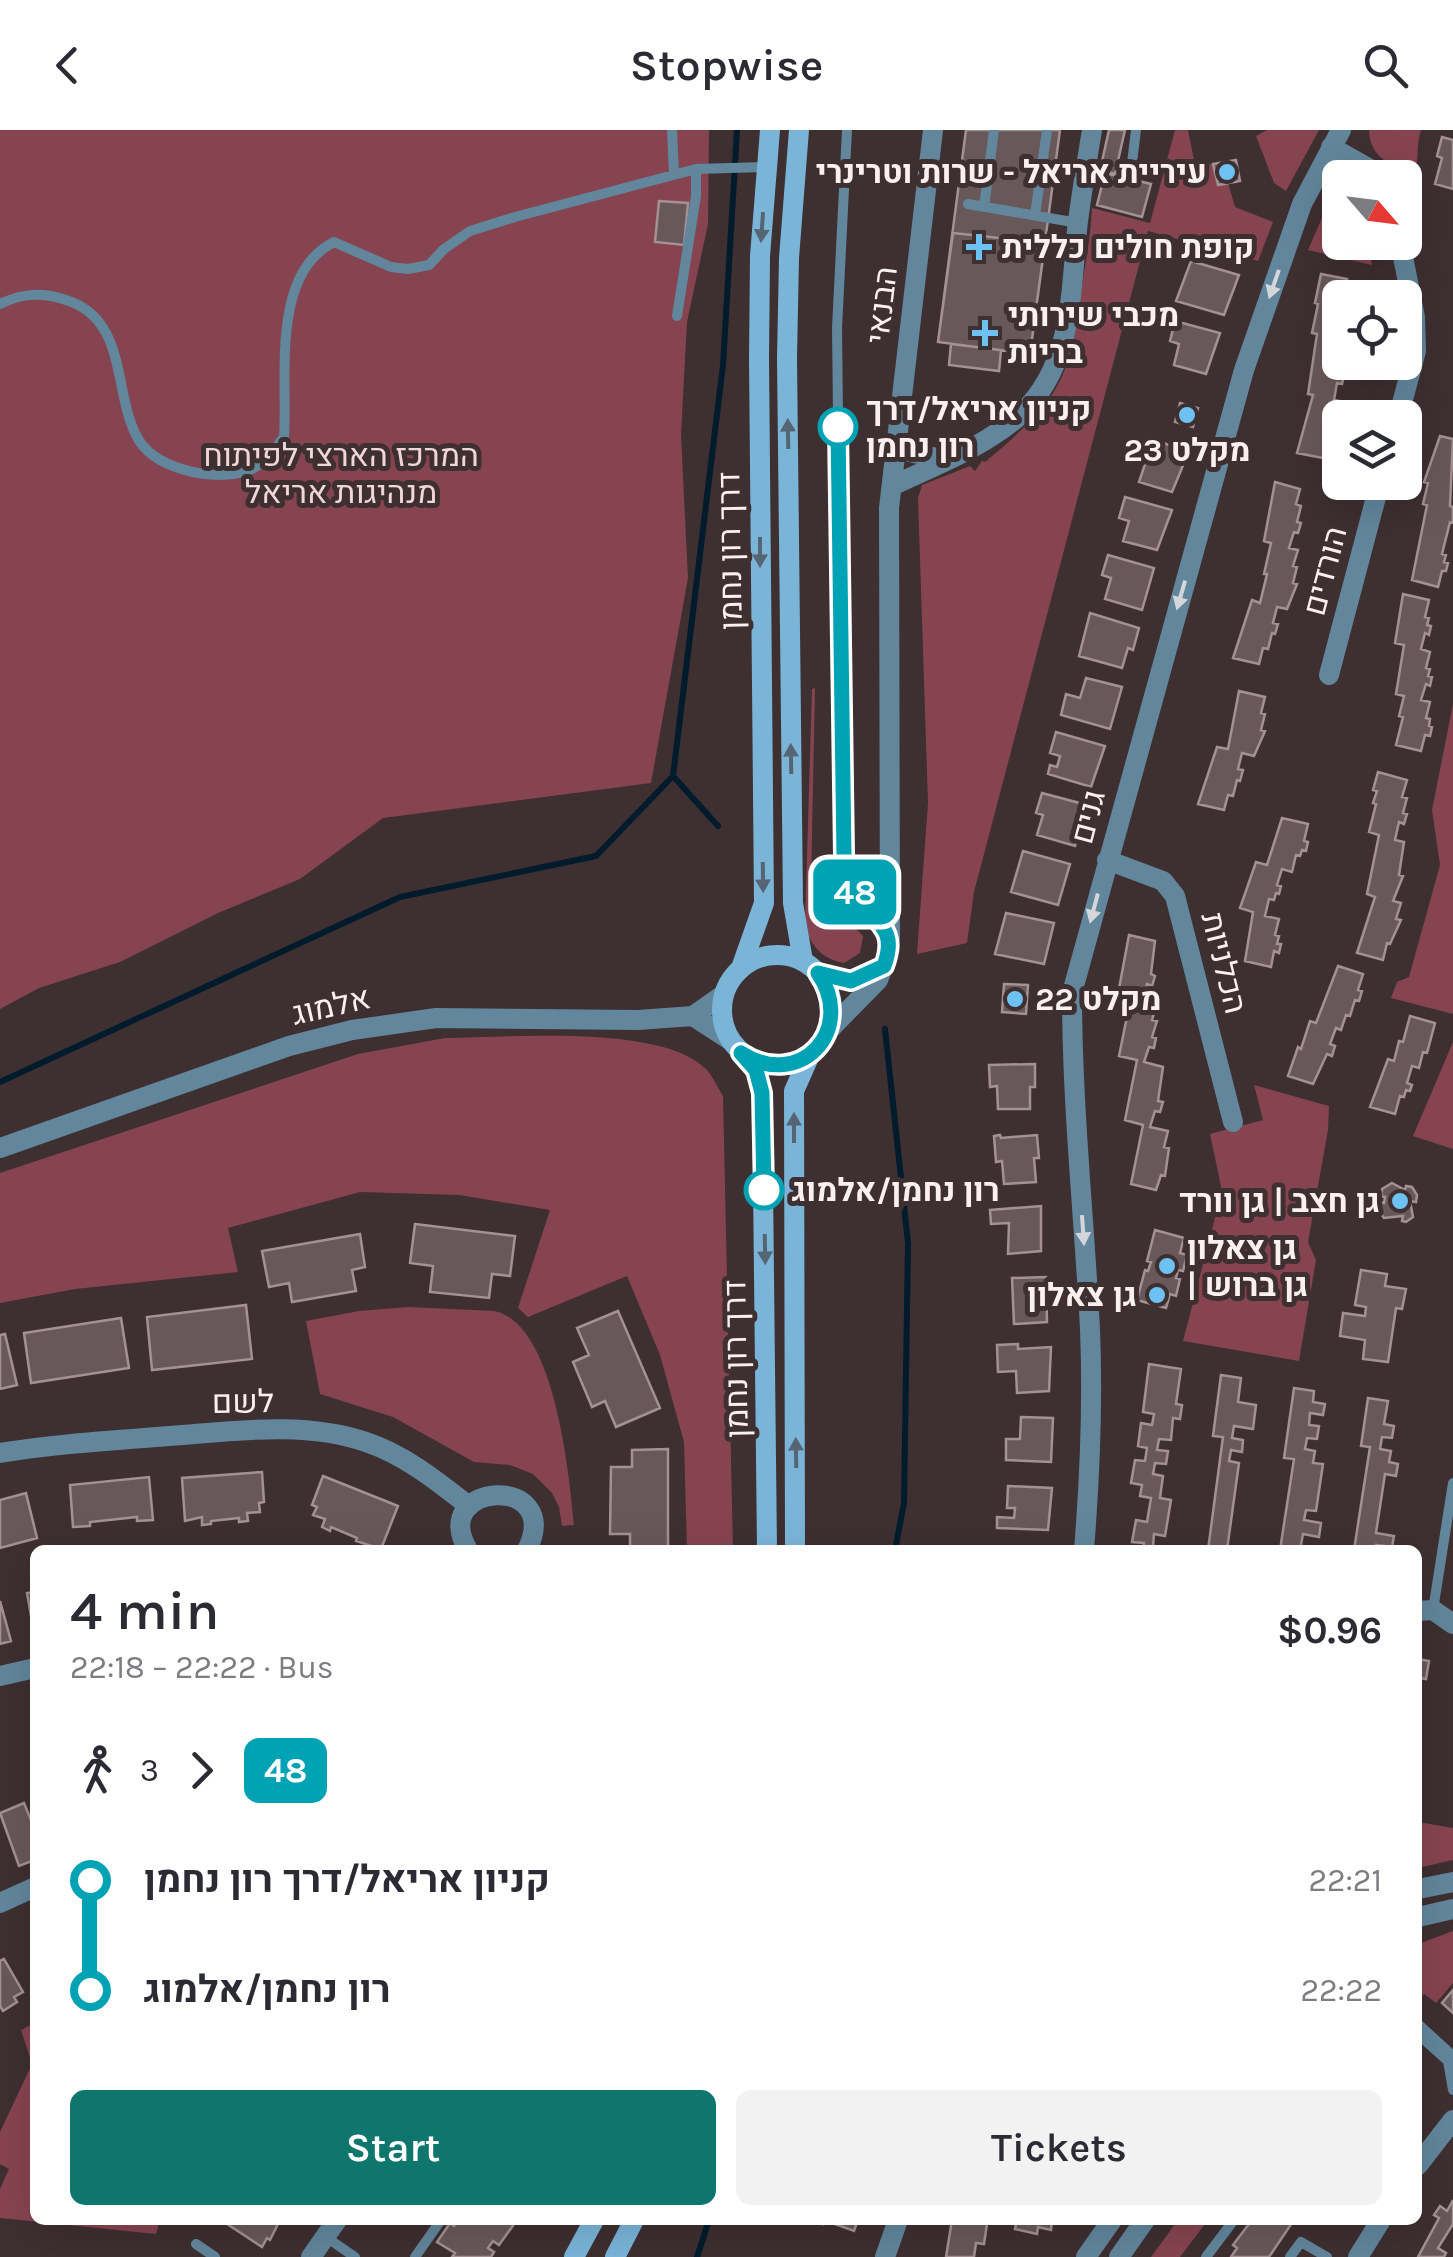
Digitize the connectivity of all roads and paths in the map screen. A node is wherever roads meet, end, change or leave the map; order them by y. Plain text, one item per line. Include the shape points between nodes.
1 (672, 130) edge
2 (770, 130) edge
3 (799, 130) edge
4 (847, 130) edge
5 (934, 130) edge
6 (994, 130) edge
7 (1047, 130) edge
8 (1092, 130) edge
9 (1136, 130) edge
10 (1336, 138) edge
11 (1354, 160) edge
12 (1132, 163) dead end
13 (766, 167) junction
14 (696, 169) junction
15 (674, 174) junction
16 (968, 204) dead end
17 (984, 207) junction
18 (1035, 215) junction
19 (1078, 223) junction
20 (1404, 260) edge
21 (0, 304) edge
22 (677, 316) dead end
23 (1403, 400) edge
24 (896, 448) junction
25 (946, 460) junction
26 (892, 486) junction
27 (1375, 500) edge
28 (1329, 675) dead end
29 (1107, 860) junction
30 (890, 937) junction
31 (884, 966) junction
32 (810, 967) junction
33 (741, 968) junction
34 (723, 995) junction
35 (692, 1016) junction
36 (828, 1030) junction
37 (736, 1046) junction
38 (810, 1055) junction
39 (1233, 1122) dead end
40 (0, 1148) edge
41 (0, 1454) edge
42 (1453, 1482) edge
43 (469, 1506) junction
44 (466, 1545) edge
45 (528, 1545) edge
46 (766, 1545) edge
47 (795, 1545) edge
48 (1084, 1545) edge
49 (1425, 1610) edge
50 (1453, 1624) edge
51 (30, 1669) edge
52 (0, 1676) edge
53 (1453, 1882) edge
54 (30, 1888) edge
55 (1422, 1889) edge
56 (0, 1903) edge
57 (1453, 1908) edge
58 (1422, 1916) edge
59 (1422, 2028) edge
60 (1422, 2038) edge
61 (1453, 2056) edge
62 (1453, 2090) edge
63 (1453, 2120) edge
64 (1422, 2159) edge
65 (438, 2225) edge
66 (591, 2225) edge
67 (631, 2225) edge
68 (896, 2225) edge
69 (1108, 2225) edge
70 (1142, 2225) edge
71 (1230, 2225) edge
72 (1379, 2225) edge
73 (331, 2228) edge
74 (196, 2244) dead end
75 (215, 2257) edge
76 (310, 2257) edge
77 (355, 2257) edge
78 (416, 2257) edge
79 (574, 2257) edge
80 (615, 2257) edge
81 (884, 2257) edge
82 (1086, 2257) edge
83 (1119, 2257) edge
84 (1206, 2257) edge
85 (1290, 2257) edge
86 (1327, 2257) edge
87 (1358, 2257) edge

1 - 15 lane
2 - 13 main road, דרך רון נחמן
32 -> 3 main road, דרך רון נחמן via 793,903 788,378
4 - 30 lane via 837,328 843,843 851,886
5 - 24 street, הבנאי
6 - 17 lane
7 - 18 lane
8 - 19 street
9 - 12 lane
10 - 11 street
10 -> 29 street, גנים via 1308,192 1244,370
13 - 14 lane
13 -> 33 main road, דרך רון נחמן via 758,358 764,903
14 - 15 lane
14 - 22 lane
15 - 21 lane via 470,231 430,265 390,267 334,242 324,247 306,269 286,326 284,437 246,472 208,475 164,463 136,438 109,333 74,302 33,293
16 - 17 lane
17 - 18 lane
18 - 19 lane
19 - 25 street via 1067,333 1052,374 1020,415
20 - 23 street via 1416,352
24 - 25 street
24 - 26 street, הבנאי
25 - 26 street
26 - 30 street, הבנאי
27 - 28 street, הורדים
29 - 39 street, הכלניות via 1163,881 1176,896
29 -> 48 street, גנים via 1072,993 1090,1367
30 - 31 street, הבנאי
31 - 32 street via 851,981
31 - 36 street, הבנאי
32 - 33 main road via 771,954
32 - 36 main road via 831,1000
33 - 34 main road
34 - 35 street, אלמוג
34 - 37 main road via 720,1013
35 - 37 street
35 - 40 street, אלמוג via 436,1018 352,1030 288,1046
36 - 38 main road
37 - 38 main road via 752,1060 775,1066
37 -> 46 main road, דרך רון נחמן via 756,1070 762,1093
47 -> 38 main road, דרך רון נחמן via 794,1091
41 - 43 street, לשם via 228,1430 320,1431 405,1460
42 - 49 lane
43 - 44 street via 461,1528
43 - 45 street via 490,1494 520,1501 533,1523
49 - 50 street
51 - 52 street
53 - 55 street
54 - 56 street
57 - 58 street
59 - 61 lane
60 - 62 lane via 1448,2061
63 - 64 street
65 - 78 lane
66 - 79 main road
67 - 80 main road
68 - 81 street
69 - 82 street
70 - 83 street
71 - 84 lane
72 - 87 street
73 - 76 street
73 - 77 lane
74 - 75 lane
85 - 86 lane via 1301,2242

